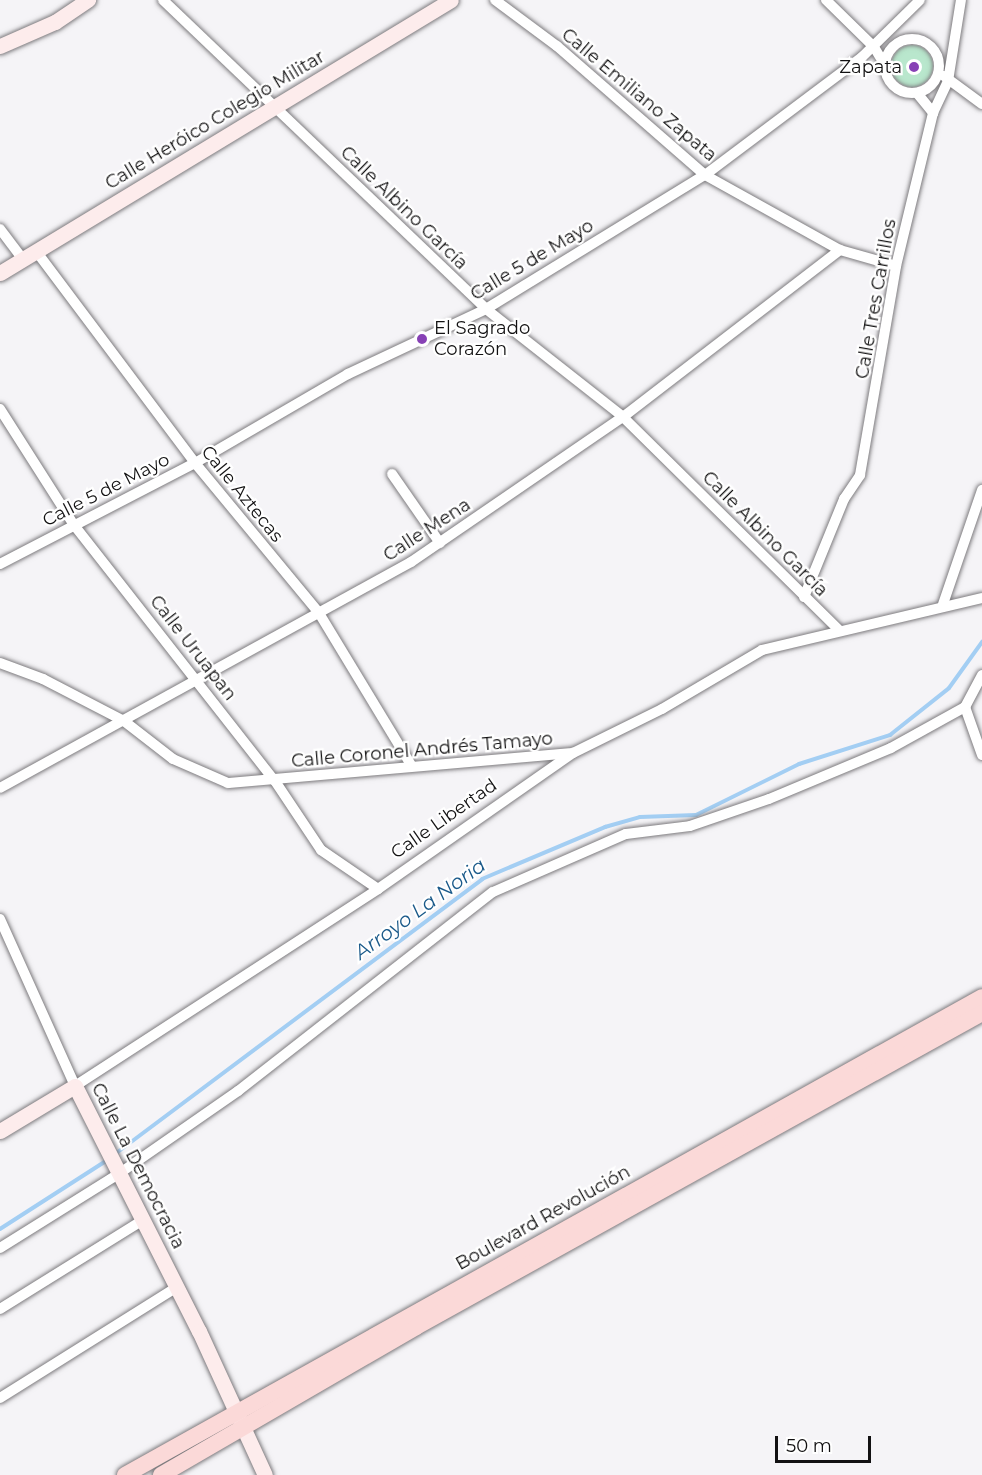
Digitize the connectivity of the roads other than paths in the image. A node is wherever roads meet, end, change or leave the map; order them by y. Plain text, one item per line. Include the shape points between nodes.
1 (88, 0) edge
2 (163, 0) edge
3 (451, 0) edge
4 (495, 0) edge
5 (826, 0) edge
6 (920, 0) edge
7 (961, 0) edge
8 (899, 43) junction
9 (0, 46) edge
10 (874, 47) junction
11 (885, 65) junction
12 (939, 67) junction
13 (948, 81) junction
14 (930, 87) junction
15 (917, 93) junction
16 (982, 104) edge
17 (275, 106) junction
18 (933, 113) junction
19 (705, 175) junction
20 (0, 229) edge
21 (840, 250) junction
22 (29, 255) junction
23 (896, 266) junction
24 (0, 273) edge
25 (486, 309) junction
26 (0, 409) edge
27 (623, 417) junction
28 (195, 463) junction
29 (392, 474) dead end
30 (982, 490) edge
31 (74, 525) junction
32 (440, 543) junction
33 (0, 564) edge
34 (804, 597) junction
35 (982, 598) edge
36 (942, 607) junction
37 (319, 613) junction
38 (839, 630) junction
39 (0, 663) edge
40 (982, 675) edge
41 (198, 680) junction
42 (965, 706) junction
43 (124, 721) junction
44 (573, 753) junction
45 (982, 755) edge
46 (411, 765) junction
47 (274, 780) junction
48 (0, 788) edge
49 (378, 889) junction
50 (0, 919) edge
51 (982, 997) edge
52 (982, 1013) edge
53 (847, 1080) junction
54 (75, 1086) junction
55 (0, 1131) edge
56 (118, 1169) junction
57 (143, 1220) junction
58 (0, 1248) edge
59 (519, 1262) junction
60 (177, 1287) junction
61 (0, 1309) edge
62 (0, 1398) edge
63 (234, 1413) junction
64 (242, 1429) junction
65 (125, 1475) edge
66 (161, 1475) edge
67 (265, 1475) edge

1 - 9 street via 55,22
2 - 17 street, Calle Albino García
3 - 17 street, Calle Heróico Colegio Militar
4 - 19 street, Calle Emiliano Zapata via 557,46
5 - 10 street
6 - 10 street, Calle 5 de Mayo
7 - 13 street, Calle Tres Carrillos
8 - 10 street
8 - 11 street
8 - 12 street via 924,42 937,54
10 - 11 street
10 - 19 street, Calle 5 de Mayo
11 - 15 street via 896,88
12 - 13 street
12 - 14 street
13 - 14 street
13 - 16 street
13 - 18 street, Calle Tres Carrillos
14 - 15 street
15 - 18 street
17 - 22 street, Calle Heróico Colegio Militar
17 - 25 street, Calle Albino García
18 - 23 street, Calle Tres Carrillos
19 - 21 street, Calle Emiliano Zapata
19 - 25 street, Calle 5 de Mayo
20 - 22 street, Calle Aztecas
21 - 23 street, Calle Emiliano Zapata
21 - 27 street, Calle Mena
22 - 24 street, Calle Heróico Colegio Militar
22 - 28 street, Calle Aztecas
23 - 34 street, Calle Tres Carrillos via 860,476 844,499
25 - 27 street, Calle Albino García
25 - 28 street, Calle 5 de Mayo via 348,374
26 - 31 street, Calle Uruapan
27 - 32 street, Calle Mena
27 - 34 street, Calle Albino García
28 - 31 street, Calle 5 de Mayo
28 - 37 street, Calle Aztecas
29 - 32 street
30 - 36 street
31 - 33 street, Calle 5 de Mayo
31 - 41 street, Calle Uruapan
32 - 37 street, Calle Mena
34 - 38 street, Calle Albino García
35 - 36 street, Calle Libertad
36 - 38 street, Calle Libertad
37 - 41 street, Calle Mena
37 - 46 street, Calle Aztecas
38 - 44 street, Calle Libertad via 762,650 662,709
39 - 43 street, Calle Coronel Andrés Tamayo via 43,679
40 - 42 street
41 - 43 street, Calle Mena
41 - 47 street, Calle Uruapan
42 - 45 street
42 - 56 street via 891,748 769,799 690,826 626,834 493,892 238,1091
43 - 47 street, Calle Coronel Andrés Tamayo via 172,759 228,783
43 - 48 street, Calle Mena
44 - 46 street, Calle Coronel Andrés Tamayo
44 - 49 street, Calle Libertad
46 - 47 street, Calle Coronel Andrés Tamayo
47 - 49 street, Calle Uruapan via 321,850
49 - 54 street, Calle Libertad
50 - 54 street, Calle La Democracia
51 - 53 main road, Boulevard Revolución
52 - 53 main road, Boulevard Revolución
53 - 59 main road, Boulevard Revolución
54 - 55 street, Calle Libertad
54 - 56 street, Calle La Democracia
56 - 57 street, Calle La Democracia
56 - 58 street
57 - 60 street, Calle La Democracia
57 - 61 street
59 - 63 main road, Boulevard Revolución
59 - 64 main road, Boulevard Revolución
60 - 62 street
60 - 63 street, Calle La Democracia
63 - 64 street, Calle La Democracia
63 - 65 main road, Boulevard Revolución
64 - 66 main road, Boulevard Revolución
64 - 67 street, Calle La Democracia

